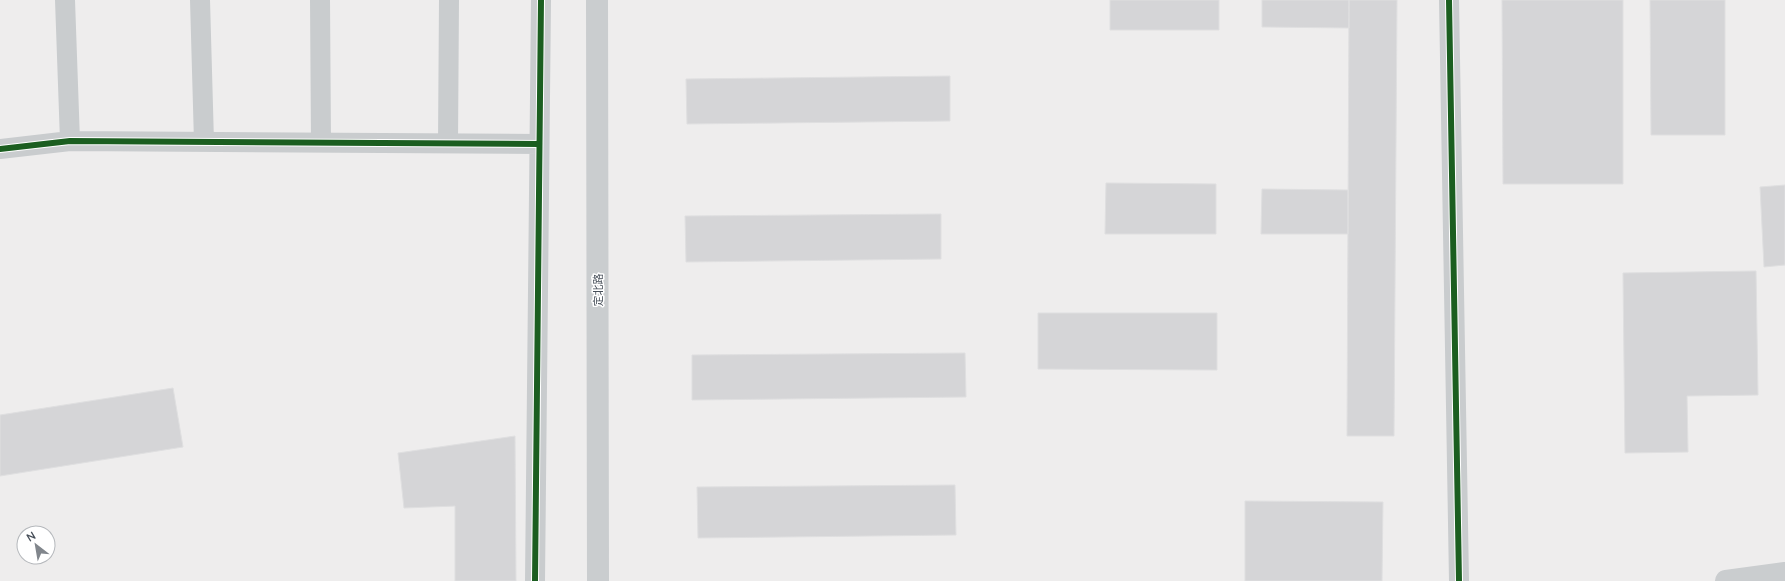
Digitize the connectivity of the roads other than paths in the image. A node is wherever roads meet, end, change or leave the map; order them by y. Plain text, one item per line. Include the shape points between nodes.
1 (65, 0) edge
2 (200, 0) edge
3 (320, 0) edge
4 (449, 0) edge
5 (541, 0) edge
6 (597, 0) edge
7 (1449, 0) edge
8 (70, 141) junction
9 (204, 142) junction
10 (321, 142) junction
11 (448, 143) junction
12 (539, 144) junction
13 (0, 149) edge
14 (1785, 573) edge
15 (535, 581) edge
16 (598, 581) edge
17 (1459, 581) edge
18 (1726, 581) edge

1 - 8 street
2 - 9 street
3 - 10 street
4 - 11 street
5 - 12 street
6 - 16 street, 定北路
7 - 17 street
8 - 9 street
8 - 13 street
9 - 10 street
10 - 11 street
11 - 12 street
12 - 15 street
14 - 18 street

